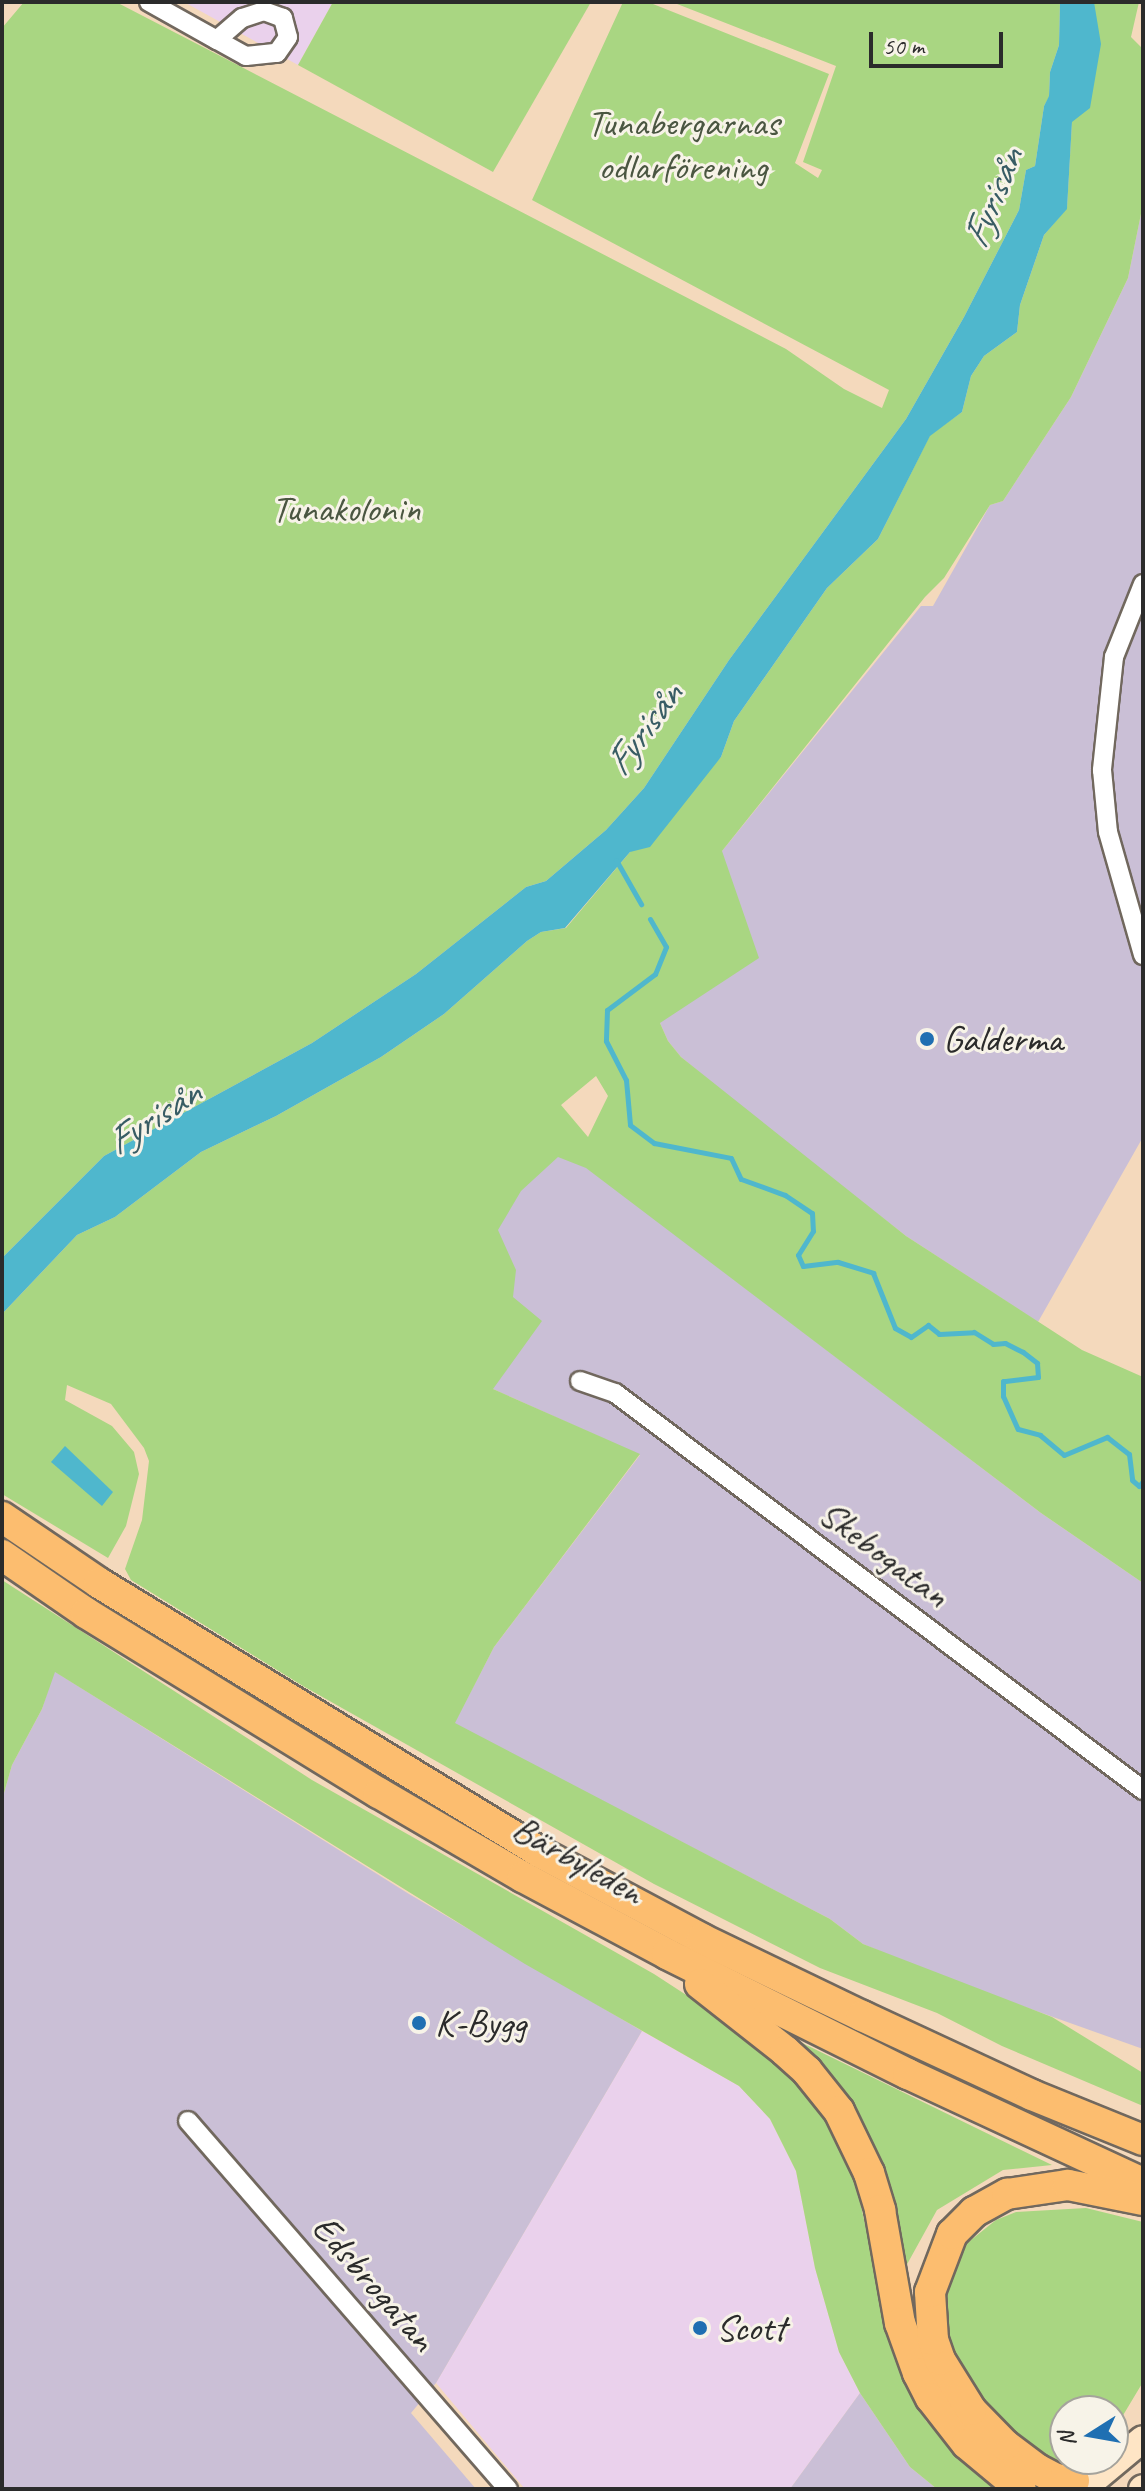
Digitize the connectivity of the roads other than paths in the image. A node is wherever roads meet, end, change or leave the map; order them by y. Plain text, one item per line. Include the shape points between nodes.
1 (149, 2) edge
2 (217, 40) dead end
3 (1143, 584) edge
4 (1143, 955) edge
5 (580, 1381) dead end
6 (4, 1518) edge
7 (2, 1555) edge
8 (1143, 1790) edge
9 (667, 1954) junction
10 (188, 2121) dead end
11 (1143, 2140) edge
12 (1143, 2183) edge
13 (1143, 2200) edge
14 (1143, 2439) edge
15 (1086, 2485) edge
16 (508, 2489) edge
17 (1021, 2489) edge

1 - 2 street
3 - 4 street via 1114,657 1102,770 1108,832
5 - 8 street, Skebogatan via 615,1393
6 - 11 main road, Bärbyleden via 99,1583 543,1854 862,2016
7 - 9 main road, Bärbyleden via 86,1613 379,1793
9 - 12 main road, Bärbyleden
9 - 17 main road via 785,2051 839,2111 869,2173 900,2323 918,2373 967,2444
10 - 16 street, Edsbrogatan
13 - 15 main road via 1068,2185 1007,2194 974,2212 952,2234 930,2292 933,2340 971,2410 1029,2464 1056,2479
14 - 15 main road

